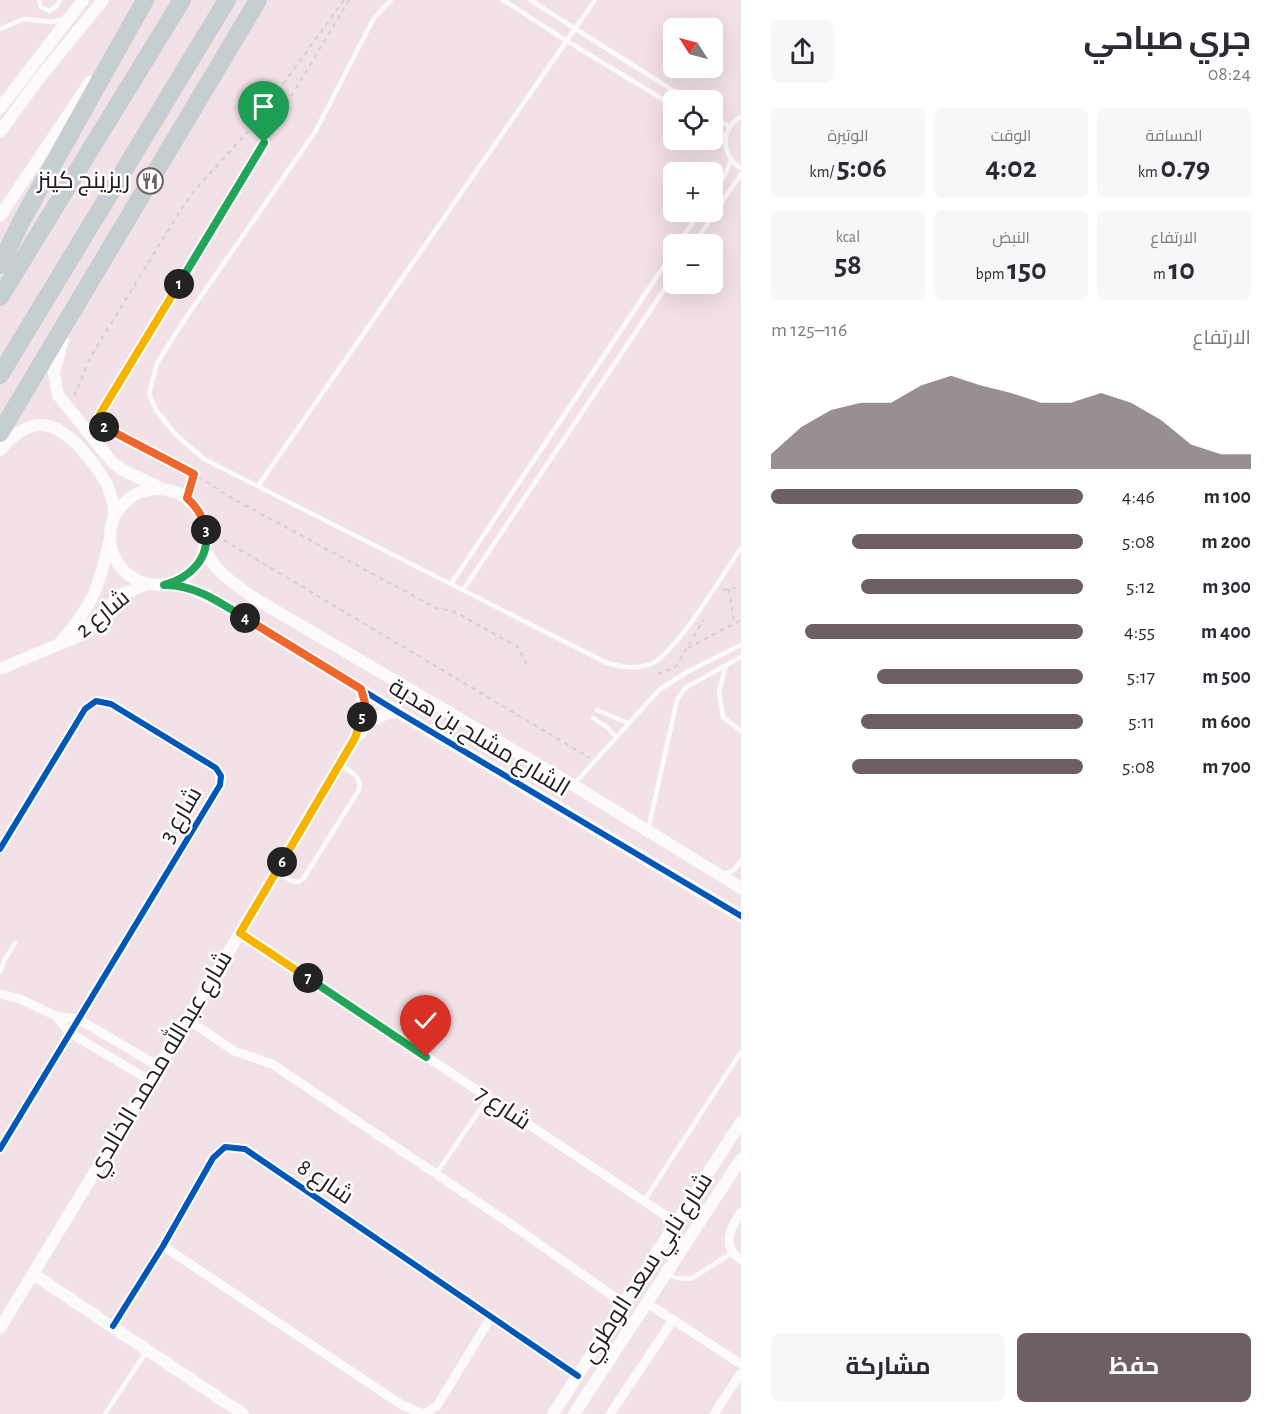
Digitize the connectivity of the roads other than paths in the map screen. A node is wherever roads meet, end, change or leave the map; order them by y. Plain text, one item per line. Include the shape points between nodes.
1 (39, 0) edge
2 (60, 0) edge
3 (83, 0) edge
4 (103, 0) edge
5 (145, 0) edge
6 (182, 0) edge
7 (227, 0) edge
8 (258, 0) edge
9 (264, 0) edge
10 (391, 0) edge
11 (503, 0) edge
12 (530, 0) edge
13 (595, 0) edge
14 (71, 15) junction
15 (132, 22) junction
16 (0, 29) edge
17 (575, 29) junction
18 (567, 41) junction
19 (232, 44) junction
20 (672, 90) edge
21 (663, 99) edge
22 (0, 108) edge
23 (741, 117) edge
24 (723, 123) edge
25 (730, 127) junction
26 (0, 132) edge
27 (725, 137) joint
28 (731, 160) junction
29 (741, 168) edge
30 (741, 174) edge
31 (723, 178) edge
32 (0, 216) edge
33 (705, 222) edge
34 (708, 224) junction
35 (701, 234) edge
36 (0, 265) edge
37 (663, 267) edge
38 (663, 291) edge
39 (82, 294) junction
40 (0, 297) edge
41 (0, 375) edge
42 (0, 433) edge
43 (547, 439) junction
44 (559, 446) junction
45 (0, 450) edge
46 (258, 486) junction
47 (160, 488) junction
48 (114, 517) junction
49 (110, 540) junction
50 (741, 548) edge
51 (205, 549) junction
52 (148, 584) junction
53 (452, 584) junction
54 (164, 585) junction
55 (463, 590) junction
56 (58, 644) junction
57 (741, 645) edge
58 (741, 657) edge
59 (726, 665) junction
60 (0, 669) edge
61 (361, 689) junction
62 (597, 710) dead end
63 (398, 712) junction
64 (593, 718) dead end
65 (628, 723) junction
66 (741, 731) edge
67 (616, 737) junction
68 (355, 738) junction
69 (339, 764) junction
70 (573, 785) junction
71 (648, 830) junction
72 (0, 849) edge
73 (740, 864) edge
74 (276, 871) junction
75 (721, 876) junction
76 (741, 888) edge
77 (741, 901) edge
78 (725, 906) junction
79 (741, 916) edge
80 (240, 933) junction
81 (15, 943) dead end
82 (3, 957) edge
83 (0, 972) edge
84 (0, 994) edge
85 (56, 1016) junction
86 (187, 1018) junction
87 (78, 1019) junction
88 (70, 1033) junction
89 (741, 1052) edge
90 (158, 1066) junction
91 (149, 1080) junction
92 (488, 1098) junction
93 (741, 1122) edge
94 (727, 1143) junction
95 (741, 1144) edge
96 (0, 1149) edge
97 (741, 1159) edge
98 (436, 1174) junction
99 (644, 1201) junction
100 (741, 1212) edge
101 (677, 1223) junction
102 (163, 1246) junction
103 (733, 1252) junction
104 (741, 1260) edge
105 (33, 1274) junction
106 (666, 1274) junction
107 (647, 1303) junction
108 (624, 1304) junction
109 (492, 1317) junction
110 (673, 1320) junction
111 (112, 1326) junction
112 (0, 1328) edge
113 (148, 1350) junction
114 (741, 1364) edge
115 (741, 1372) edge
116 (578, 1376) junction
117 (105, 1414) edge
118 (243, 1414) edge
119 (424, 1414) edge
120 (553, 1414) edge
121 (574, 1414) edge
122 (610, 1414) edge
123 (714, 1414) edge

1 - 2 lane via 41,7 49,11
3 - 14 street
4 - 26 street
5 - 15 highway
6 - 40 highway
7 - 41 highway
8 - 19 highway
9 - 19 highway
10 - 46 lane via 374,18 315,132 157,363 149,394 176,435 204,459
11 - 18 lane
12 - 17 lane
13 - 17 lane
14 - 16 lane via 52,22 19,20
14 - 22 street
15 - 32 street
15 - 36 highway
17 - 18 lane
17 - 20 lane
18 - 21 lane
18 - 46 lane
19 - 39 highway
23 - 25 lane
24 - 25 lane
25 - 27 lane
27 - 28 lane
28 - 29 lane
28 - 31 lane
30 - 34 lane
33 - 34 lane
34 - 35 lane
37 - 43 lane
38 - 44 lane
39 - 42 highway
39 - 47 street via 59,349 54,373 58,395 113,463
43 - 44 lane
43 - 53 lane
44 - 55 lane
45 - 48 street via 24,428 42,425 60,430 80,447 106,482 113,499
46 - 53 lane
47 - 48 street via 128,499
47 - 51 street via 187,498 201,514 207,534
48 - 49 street
49 - 52 street via 122,568
49 - 56 street, شارع 2 via 101,579 88,609
50 - 55 lane via 673,645 653,663 637,667 607,663
51 - 54 street via 190,573
51 - 70 street, الشارع مشلح بن هدبة via 226,578 259,601
52 - 54 street
52 - 56 street, شارع 2 via 120,595 87,630
53 - 55 lane
54 - 61 street, الشارع مشلح بن هدبة via 179,584 219,602
56 - 60 street, شارع 2
57 - 65 lane via 669,683
58 - 59 lane
59 - 66 lane via 719,692 723,717
59 - 71 lane via 685,688 677,700
61 - 63 street, الشارع مشلح بن هدبة
61 - 68 street, شارع عبدالله محمد الخالدي via 364,712
62 - 65 lane
63 - 68 street, شارع عبدالله محمد الخالدي via 375,717
63 - 78 street, الشارع مشلح بن هدبة
64 - 67 lane
65 - 67 lane
67 - 70 lane
68 - 69 street, شارع عبدالله محمد الخالدي
69 - 74 street, شارع عبدالله محمد الخالدي
69 - 74 lane via 358,778 359,790 303,879 291,881
70 - 71 street, الشارع مشلح بن هدبة
71 - 75 street, الشارع مشلح بن هدبة
72 - 87 street, شارع 3 via 84,709 96,701 111,704 220,773 220,785
73 - 75 lane
74 - 80 street, شارع عبدالله محمد الخالدي
75 - 76 street, الشارع مشلح بن هدبة
77 - 78 street
78 - 79 street, الشارع مشلح بن هدبة
80 - 86 street, شارع عبدالله محمد الخالدي
80 - 92 street, شارع 7
81 - 82 lane
82 - 83 lane
84 - 85 street
85 - 87 street
85 - 88 street
86 - 90 street, شارع عبدالله محمد الخالدي
86 - 98 street via 234,1050 272,1064
87 - 88 street, شارع 3
87 - 90 street
88 - 91 street
88 - 96 street, شارع 3
89 - 99 lane
90 - 91 street, شارع عبدالله محمد الخالدي
91 - 105 street, شارع عبدالله محمد الخالدي
92 - 98 lane
92 - 99 street, شارع 7
93 - 94 street, شارع نابي سعد الوطري
94 - 95 street via 733,1140
94 - 101 street, شارع نابي سعد الوطري
97 - 106 street, شارع نابي سعد الوطري
98 - 108 street
99 - 101 street, شارع 7
100 - 103 street via 728,1236
101 - 108 street, شارع نابي سعد الوطري
102 - 109 street, شارع 8 via 213,1158 225,1147 245,1149
102 - 111 street, شارع 8
102 - 119 street via 402,1405
103 - 104 street
103 - 106 lane via 691,1279
105 - 111 street
105 - 112 street, شارع عبدالله محمد الخالدي
106 - 107 street, شارع نابي سعد الوطري
107 - 110 street
107 - 121 street, شارع نابي سعد الوطري
108 - 116 street, شارع نابي سعد الوطري
109 - 116 street, شارع 8
109 - 119 street via 437,1406
110 - 114 street
110 - 122 street
111 - 113 street
113 - 117 lane
113 - 118 street
115 - 123 street
116 - 120 street, شارع نابي سعد الوطري

